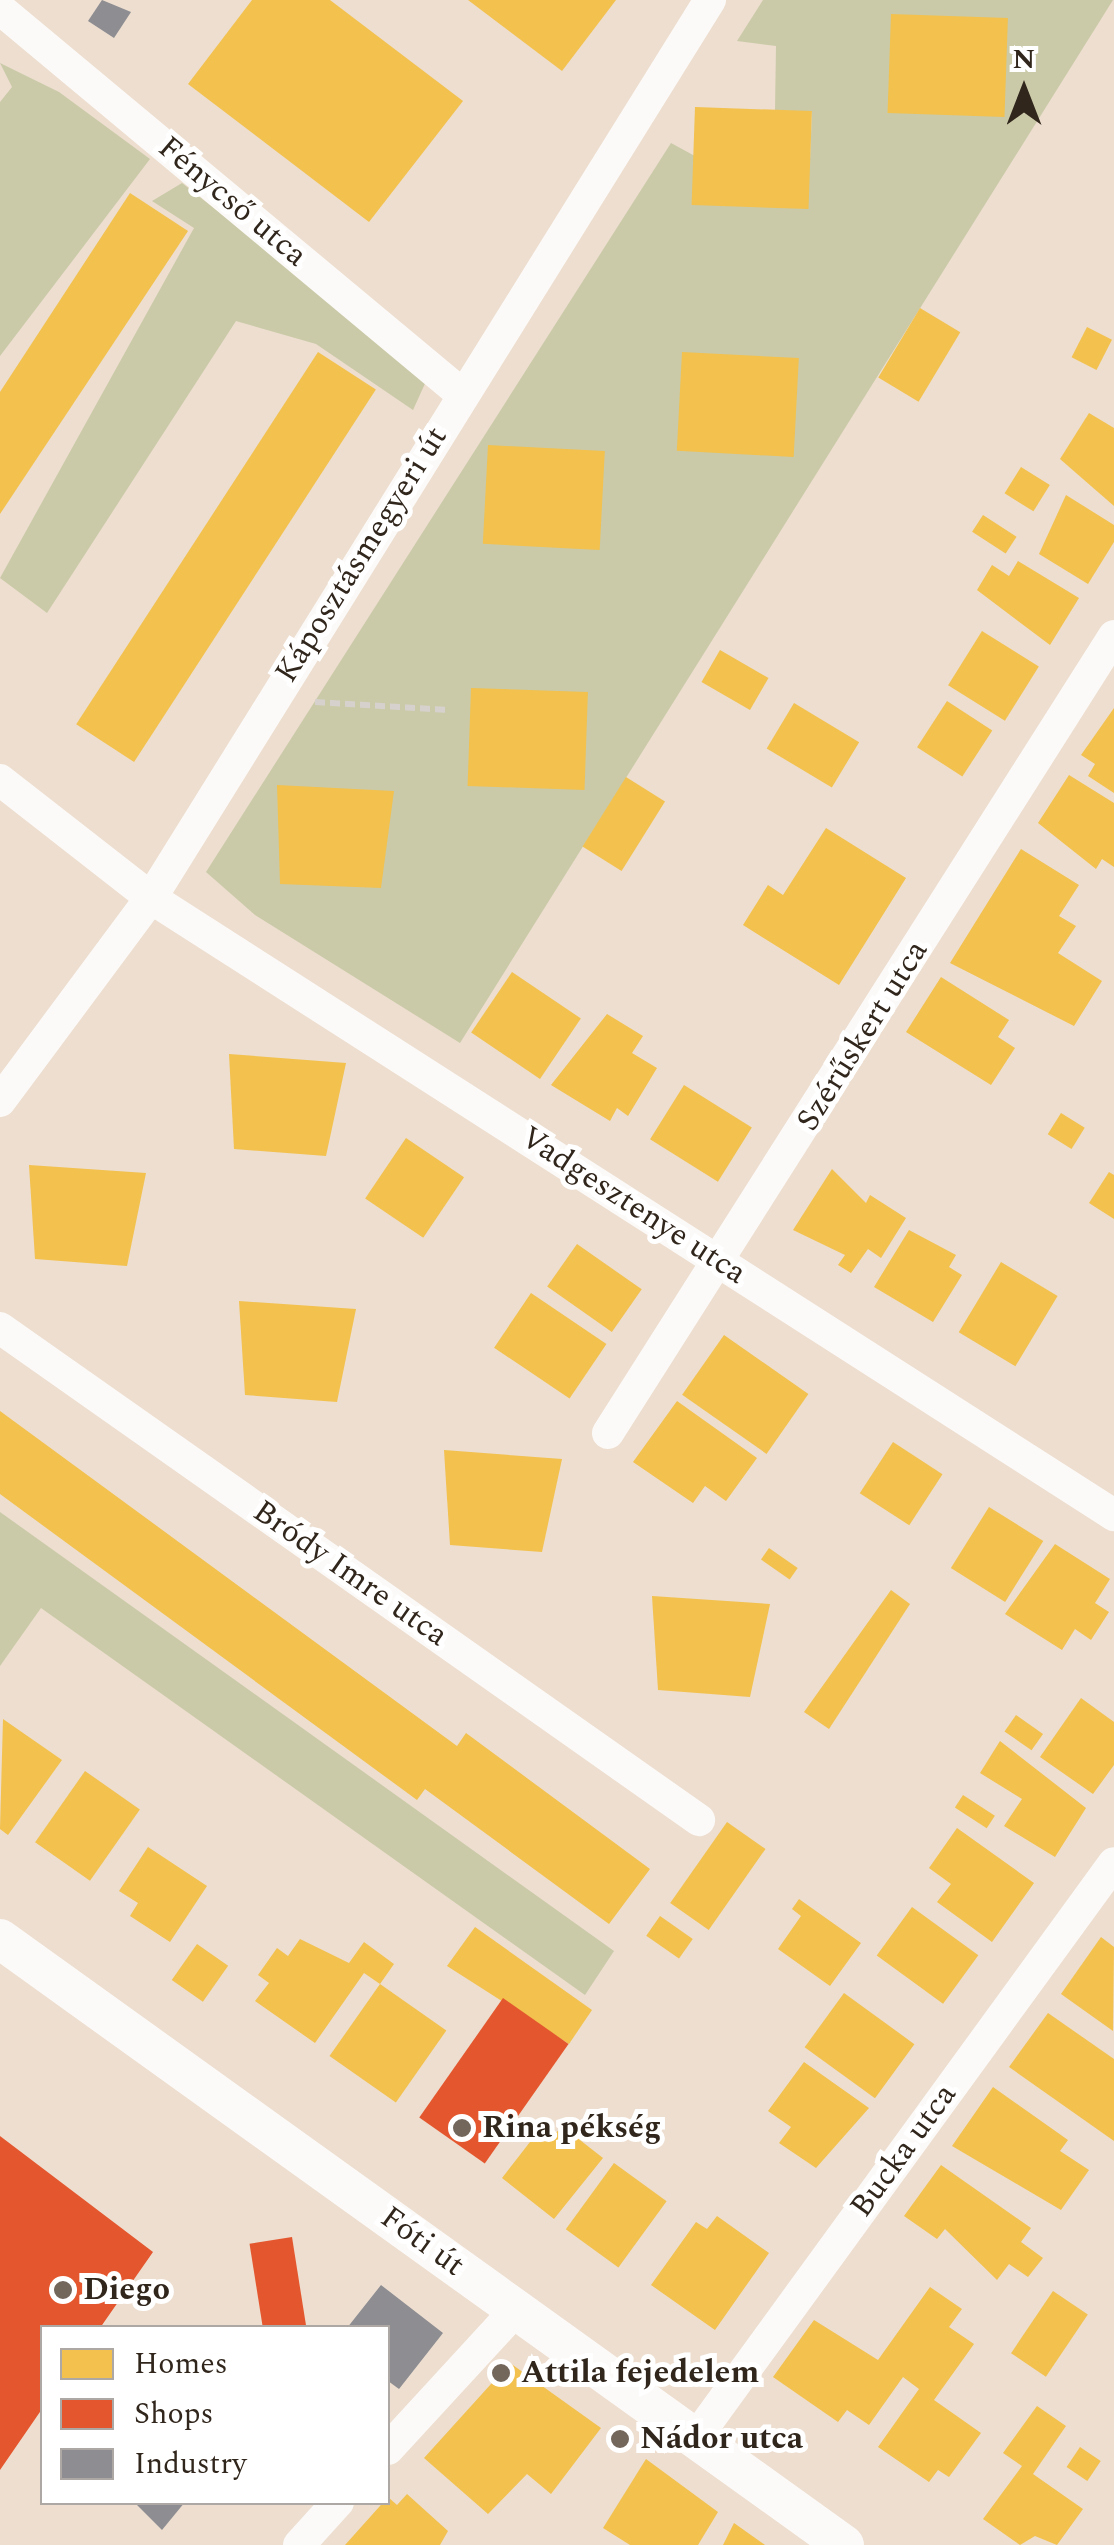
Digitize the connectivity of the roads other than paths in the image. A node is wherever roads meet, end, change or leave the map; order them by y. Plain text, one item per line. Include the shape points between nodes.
1 (710, 0) edge
2 (0, 9) edge
3 (462, 394) junction
4 (1114, 636) edge
5 (0, 780) edge
6 (151, 898) junction
7 (0, 1101) edge
8 (721, 1262) junction
9 (0, 1328) edge
10 (608, 1433) dead end
11 (1114, 1516) edge
12 (699, 1820) dead end
13 (1114, 1863) edge
14 (0, 1940) edge
15 (516, 2310) junction
16 (695, 2438) junction
17 (390, 2448) edge
18 (335, 2505) edge
19 (299, 2545) edge
20 (844, 2545) edge

1 - 3 street, Káposztásmegyeri út
2 - 3 street, Fénycső utca
3 - 6 street, Káposztásmegyeri út
4 - 8 street, Szérűskert utca
5 - 6 street, Vadgesztenye utca
6 - 7 street, Káposztásmegyeri út
6 - 8 street, Vadgesztenye utca
8 - 10 street, Szérűskert utca
8 - 11 street, Vadgesztenye utca
9 - 12 street, Bródy Imre utca
13 - 16 street, Bucka utca
14 - 15 street, Fóti út
15 - 16 street, Fóti út
15 - 17 street
16 - 20 street, Fóti út
18 - 19 street

